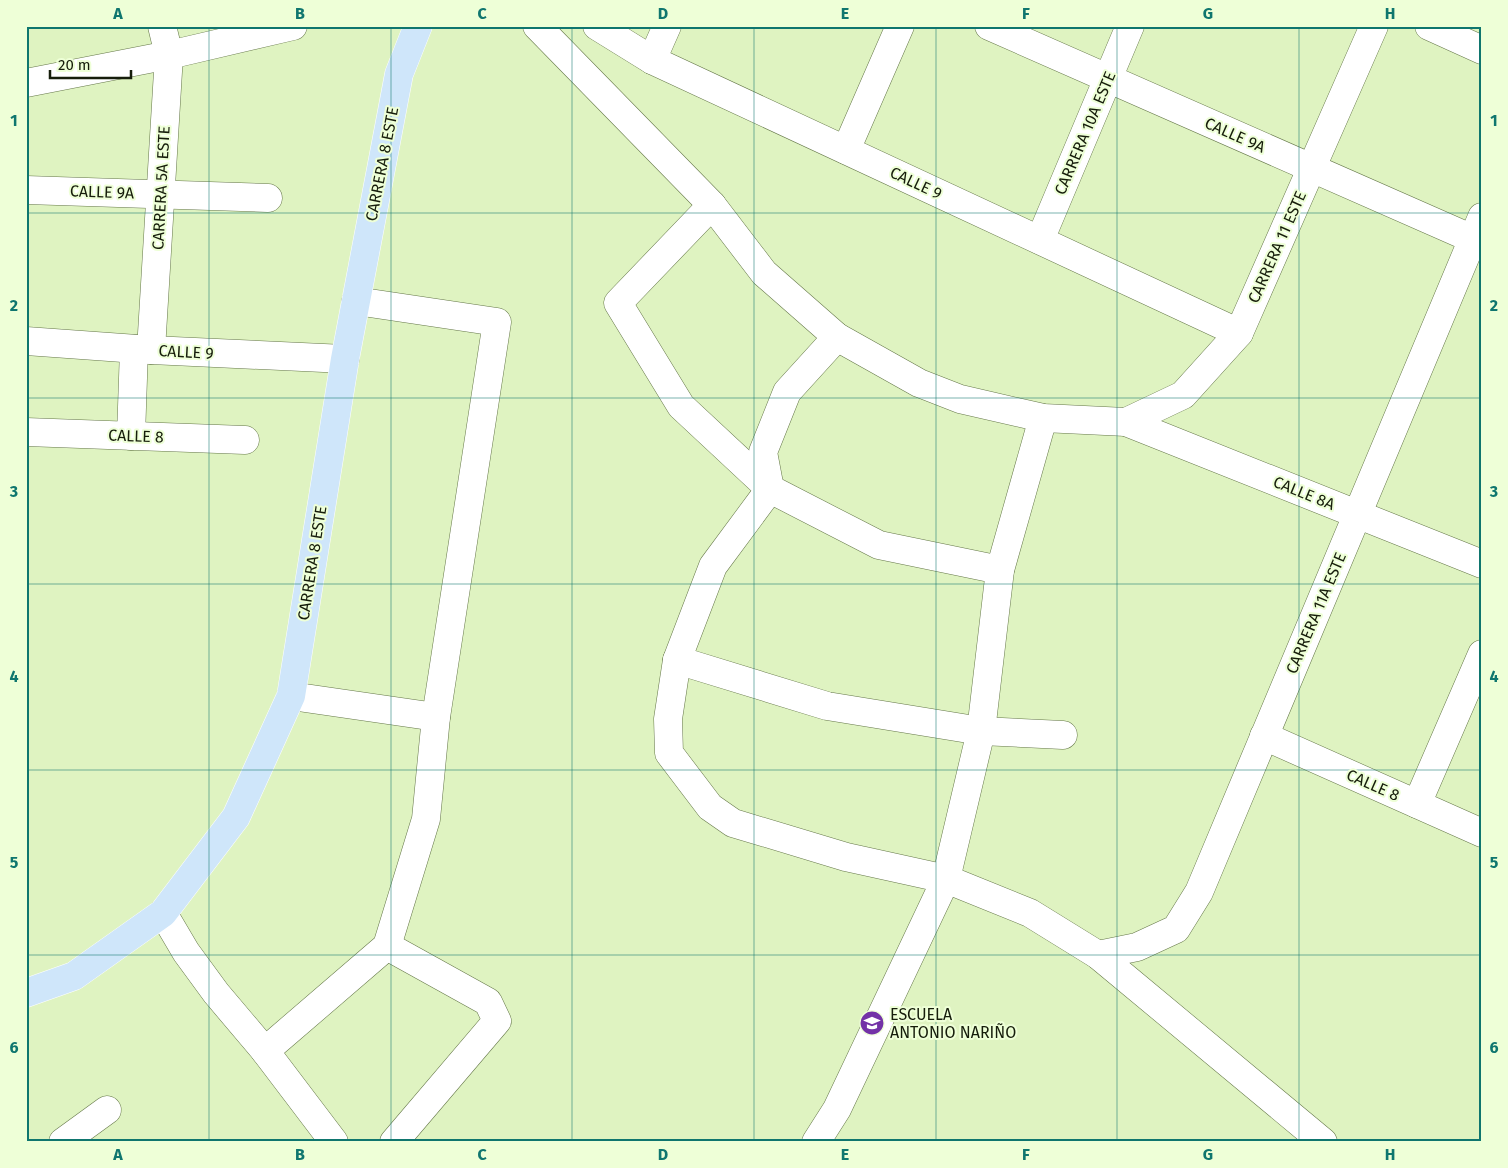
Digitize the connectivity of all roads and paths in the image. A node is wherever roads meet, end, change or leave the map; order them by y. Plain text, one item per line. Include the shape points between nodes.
1 (162, 26) edge
2 (293, 26) edge
3 (418, 26) edge
4 (537, 26) edge
5 (596, 26) edge
6 (668, 26) edge
7 (900, 26) edge
8 (989, 26) edge
9 (1130, 26) edge
10 (1374, 26) edge
11 (1429, 26) edge
12 (1482, 50) edge
13 (169, 55) junction
14 (652, 60) junction
15 (1108, 78) junction
16 (26, 82) edge
17 (846, 150) junction
18 (1313, 169) junction
19 (26, 190) edge
20 (162, 194) junction
21 (268, 198) dead end
22 (712, 205) junction
23 (1479, 233) edge
24 (1040, 240) junction
25 (356, 301) junction
26 (1239, 333) junction
27 (837, 337) junction
28 (26, 341) edge
29 (142, 349) junction
30 (345, 359) junction
31 (1043, 418) junction
32 (1126, 422) junction
33 (26, 432) edge
34 (131, 436) junction
35 (246, 440) dead end
36 (770, 489) junction
37 (1357, 514) junction
38 (1482, 564) edge
39 (1000, 570) junction
40 (1482, 654) edge
41 (677, 660) junction
42 (291, 696) junction
43 (436, 717) junction
44 (982, 731) junction
45 (1063, 735) dead end
46 (1264, 736) junction
47 (1417, 804) junction
48 (1482, 833) edge
49 (946, 879) junction
50 (163, 913) junction
51 (387, 946) junction
52 (1098, 955) junction
53 (26, 993) edge
54 (265, 1051) junction
55 (107, 1110) dead end
56 (64, 1142) edge
57 (334, 1142) edge
58 (394, 1142) edge
59 (816, 1142) edge
60 (1323, 1142) edge

1 - 13 street, CARRERA 5A ESTE
2 - 13 street
3 - 25 main road, CARRERA 8 ESTE via 398,74
4 - 22 street
5 - 14 street, CALLE 9
6 - 14 street
7 - 17 street
8 - 15 street, CALLE 9A
9 - 15 street, CARRERA 10A ESTE
10 - 18 street, CARRERA 11 ESTE
11 - 12 street
13 - 16 street
13 - 20 street, CARRERA 5A ESTE
14 - 17 street, CALLE 9
15 - 18 street, CALLE 9A
15 - 24 street, CARRERA 10A ESTE
17 - 24 street, CALLE 9
18 - 23 street, CALLE 9A
18 - 26 street, CARRERA 11 ESTE
19 - 20 street, CALLE 9A
20 - 21 street, CALLE 9A
20 - 29 street, CARRERA 5A ESTE
22 - 27 street via 764,273
22 - 36 street via 618,303 681,406
23 - 37 street, CARRERA 11A ESTE
24 - 26 street, CALLE 9
25 - 30 main road, CARRERA 8 ESTE
25 - 43 street via 496,322
26 - 32 street, CARRERA 11 ESTE via 1183,395
27 - 31 street via 919,383 960,399
27 - 36 street via 787,392 763,452
28 - 29 street, CALLE 9
29 - 30 street, CALLE 9
29 - 34 street, CARRERA 5A ESTE
30 - 42 main road, CARRERA 8 ESTE
31 - 32 street
31 - 39 street
32 - 37 street, CALLE 8A
33 - 34 street, CALLE 8
34 - 35 street, CALLE 8
36 - 39 street via 879,545
36 - 41 street via 713,566
37 - 38 street, CALLE 8A
37 - 46 street, CARRERA 11A ESTE
39 - 44 street
40 - 47 street
41 - 44 street via 827,706
41 - 49 street via 668,718 670,753 710,807 733,823 846,857
42 - 43 street
42 - 50 main road, CARRERA 8 ESTE via 236,817
43 - 51 street via 426,819
44 - 45 street
44 - 49 street
46 - 47 street, CALLE 8
46 - 52 street, CARRERA 11A ESTE via 1199,892 1176,929 1137,946
47 - 48 street, CALLE 8
49 - 52 street via 1030,913
49 - 59 street via 837,1109
50 - 53 main road, CARRERA 8 ESTE via 74,976
50 - 54 street via 216,993
51 - 54 street
51 - 58 street via 488,1002 497,1021
52 - 60 street
54 - 57 street
55 - 56 street

